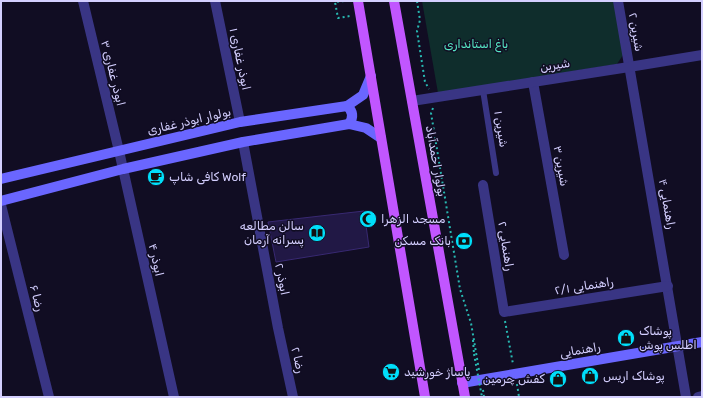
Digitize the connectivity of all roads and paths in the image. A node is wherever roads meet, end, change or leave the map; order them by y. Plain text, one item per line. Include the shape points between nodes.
1 (83, 1) edge
2 (214, 1) edge
3 (344, 1) edge
4 (358, 1) edge
5 (394, 1) edge
6 (417, 1) edge
7 (618, 1) edge
8 (338, 18) dead end
9 (702, 55) edge
10 (629, 67) junction
11 (371, 76) junction
12 (533, 82) junction
13 (483, 90) junction
14 (433, 98) junction
15 (412, 101) junction
16 (347, 106) junction
17 (240, 122) junction
18 (350, 124) junction
19 (381, 138) junction
20 (243, 142) junction
21 (119, 151) junction
22 (122, 169) junction
23 (496, 173) dead end
24 (1, 180) edge
25 (483, 185) dead end
26 (1, 201) edge
27 (1, 205) edge
28 (564, 255) dead end
29 (668, 286) junction
30 (504, 312) junction
31 (471, 323) junction
32 (278, 328) joint
33 (702, 342) edge
34 (678, 346) junction
35 (515, 374) junction
36 (481, 380) junction
37 (462, 383) junction
38 (702, 396) edge
39 (49, 397) edge
40 (174, 397) edge
41 (292, 397) edge
42 (425, 397) edge
43 (465, 397) edge
44 (483, 397) edge
45 (519, 397) edge
46 (686, 397) edge
47 (698, 397) edge

1 - 21 street, ابوذر غفاری ۳
2 - 17 street, ابوذر غفاری ۱
3 - 8 path via 335,2
4 - 11 main road
5 - 15 main road, بولوار احمدآباد
6 - 14 path via 420,20 417,31 425,82
7 - 10 street, شیرین ۲
9 - 10 street, شیرین
10 - 12 street, شیرین
10 - 29 street, راهنمایی ۴
11 - 16 street, بولوار ابوذر غفاری via 363,94
11 - 19 main road
12 - 13 street, شیرین
12 - 28 street, شیرین ۳
13 - 14 street, شیرین
13 - 23 lane, شیرین ۱
14 - 15 street, شیرین
14 - 31 path via 431,113 460,289
15 - 37 main road, بولوار احمدآباد
16 - 17 street, بولوار ابوذر غفاری
16 - 18 street via 353,116
17 - 21 street, بولوار ابوذر غفاری
18 - 19 street via 366,128
18 - 20 street
19 - 42 main road
20 - 22 street
20 - 32 street, ابوذر ۲
21 - 22 street, ابوذر غفاری ۳
21 - 24 street, بولوار ابوذر غفاری
22 - 26 street
22 - 40 street, ابوذر ۴
25 - 30 street, راهنمایی ۲
27 - 39 street, رضا ۶
29 - 30 street, راهنمایی ۲/۱
29 - 34 street, راهنمایی ۴
30 - 35 path
31 - 36 path
31 - 44 path, bridge via 474,354
32 - 41 street, رضا ۲
33 - 34 street, راهنمایی
34 - 35 street, راهنمایی
34 - 46 street, راهنمایی ۴
35 - 36 street, راهنمایی
35 - 45 path
36 - 37 street, راهنمایی
36 - 44 path
37 - 43 main road, بولوار احمدآباد
38 - 47 street

